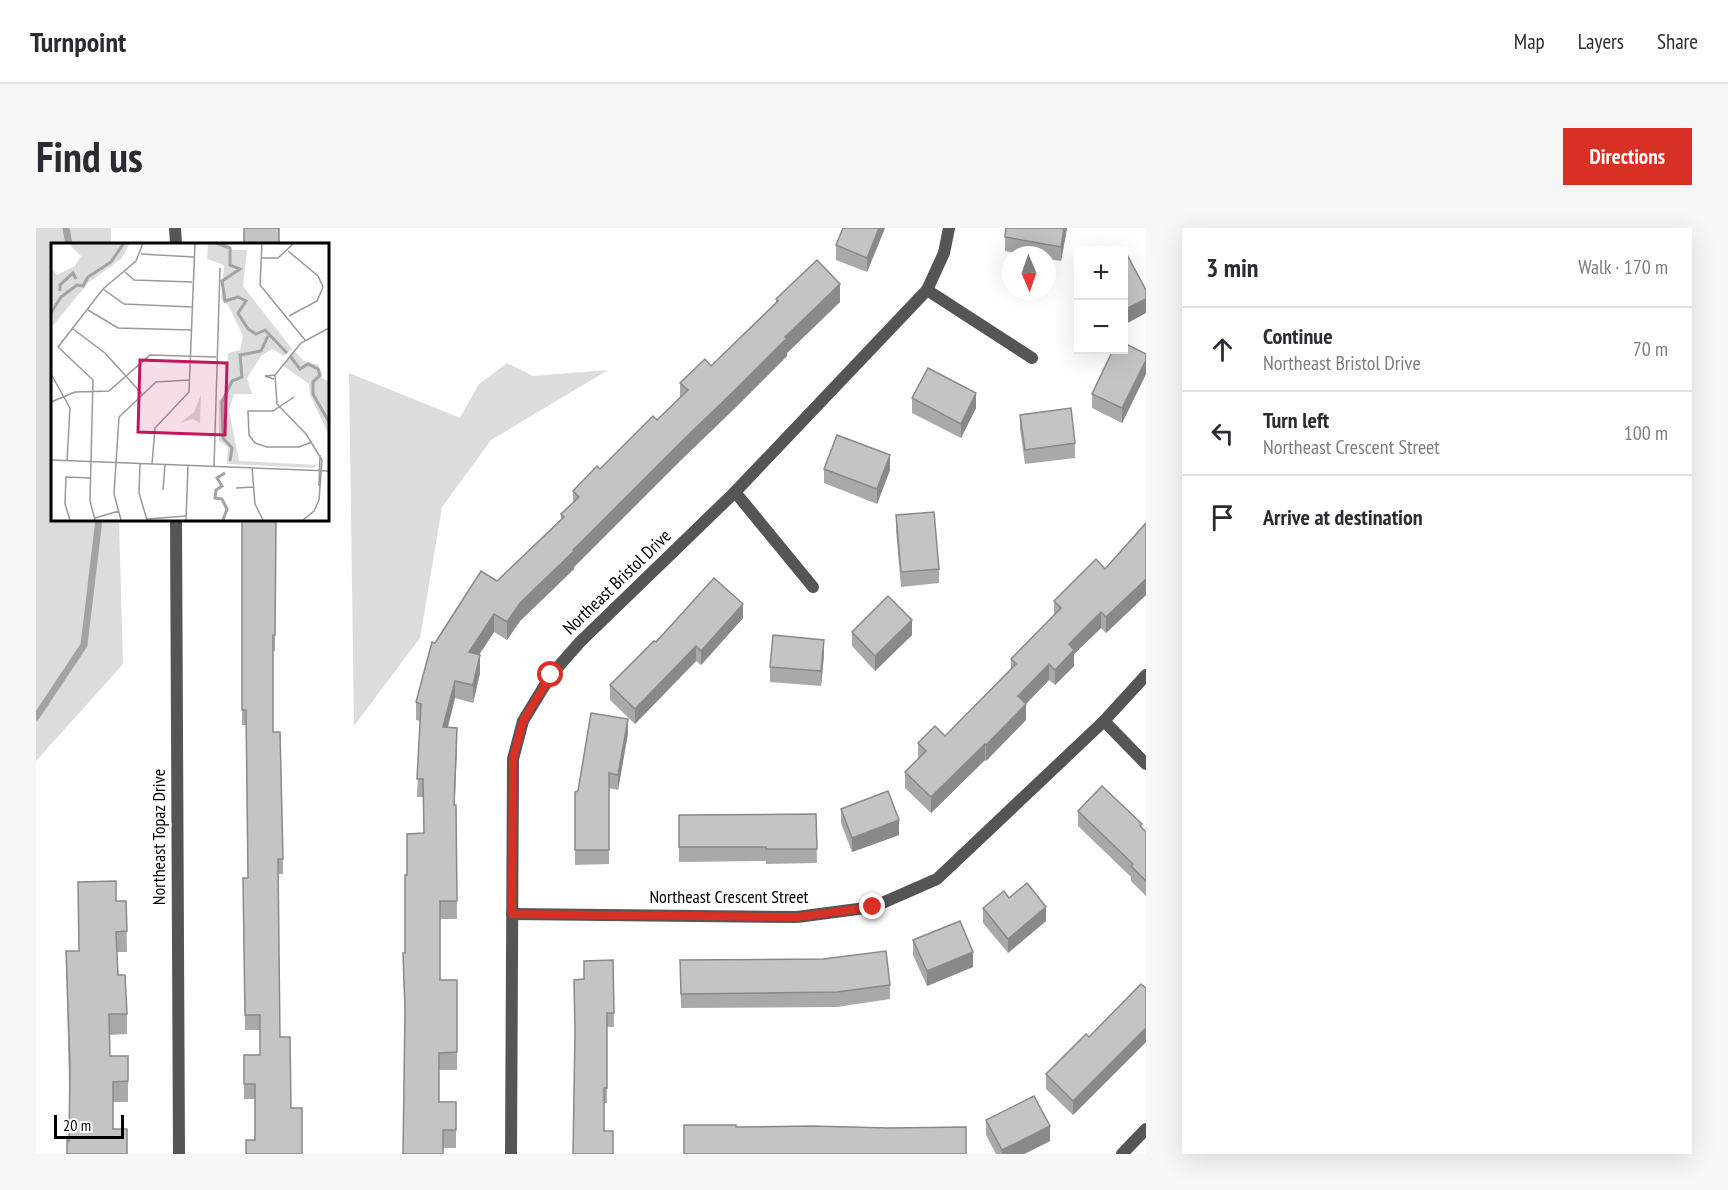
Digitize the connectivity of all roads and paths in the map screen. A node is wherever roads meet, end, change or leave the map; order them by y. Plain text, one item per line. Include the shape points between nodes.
1 (175, 228) edge
2 (949, 228) edge
3 (176, 243) edge
4 (927, 290) junction
5 (1032, 358) dead end
6 (735, 492) junction
7 (176, 520) edge
8 (813, 587) dead end
9 (1146, 675) edge
10 (1104, 721) junction
11 (1146, 764) edge
12 (512, 914) junction
13 (1146, 1129) edge
14 (179, 1154) edge
15 (512, 1154) edge
16 (1122, 1154) edge

1 - 3 street
2 - 4 street, Northeast Bristol Drive via 944,253
4 - 5 street
4 - 6 street, Northeast Bristol Drive
6 - 8 street
6 - 12 street, Northeast Bristol Drive via 580,642 551,675 523,721 513,759
7 - 14 street, Northeast Topaz Drive
9 - 10 street, Northeast Crescent Street
10 - 11 street
10 - 12 street, Northeast Crescent Street via 937,879 873,907 797,917
12 - 15 street, Northeast Bristol Drive
13 - 16 street

